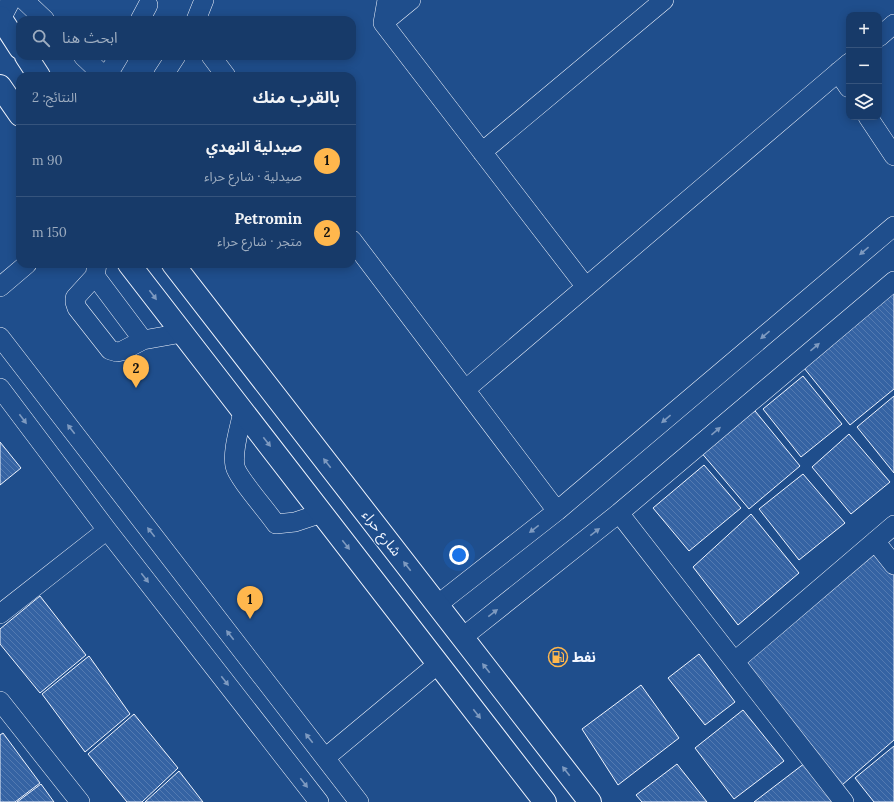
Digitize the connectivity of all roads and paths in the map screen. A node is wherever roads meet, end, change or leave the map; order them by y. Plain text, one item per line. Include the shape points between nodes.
1 (24, 0) edge
2 (204, 0) edge
3 (387, 0) edge
4 (411, 0) edge
5 (664, 0) edge
6 (4, 12) edge
7 (41, 16) edge
8 (198, 16) edge
9 (383, 23) junction
10 (894, 24) edge
11 (882, 34) edge
12 (16, 39) edge
13 (28, 60) edge
14 (88, 60) edge
15 (116, 60) edge
16 (173, 60) edge
17 (214, 60) edge
18 (844, 67) edge
19 (36, 72) edge
20 (101, 72) edge
21 (109, 72) edge
22 (166, 72) edge
23 (223, 72) edge
24 (848, 84) edge
25 (0, 86) edge
26 (16, 109) edge
27 (870, 120) edge
28 (482, 152) junction
29 (894, 156) edge
30 (894, 226) edge
31 (356, 245) edge
32 (22, 268) edge
33 (132, 268) edge
34 (176, 268) edge
35 (96, 270) edge
36 (894, 281) edge
37 (0, 287) edge
38 (586, 287) junction
39 (182, 333) junction
40 (0, 337) edge
41 (143, 340) junction
42 (0, 388) edge
43 (466, 389) junction
44 (242, 411) junction
45 (557, 511) junction
46 (322, 513) junction
47 (619, 513) junction
48 (894, 525) edge
49 (107, 530) junction
50 (875, 541) junction
51 (894, 565) edge
52 (437, 605) junction
53 (0, 614) edge
54 (462, 637) junction
55 (735, 662) junction
56 (438, 664) junction
57 (0, 701) edge
58 (325, 758) junction
59 (80, 802) edge
60 (319, 802) edge
61 (359, 802) edge
62 (545, 802) edge
63 (590, 802) edge
64 (844, 802) edge

1 - 7 street
2 - 8 street
3 - 9 street
4 - 9 street
5 - 28 street
6 - 12 main road
9 - 28 street
10 - 11 street
13 - 19 main road
14 - 20 street
15 - 21 street
16 - 22 street
17 - 23 street
18 - 24 street
18 - 38 street
25 - 26 main road
27 - 29 street
28 - 38 street
30 -> 45 street
31 - 43 street
32 - 37 street
33 -> 39 main road
52 -> 34 main road, شارع حراء
35 - 41 street
35 - 41 street via 75,298 77,308 110,350 122,351
47 -> 36 street
38 - 43 street
39 - 41 street
39 - 44 main road
58 -> 40 street
42 -> 49 street
43 - 45 street
44 -> 46 main road
44 - 46 street via 234,457 235,468 276,524 295,522
45 -> 52 street
46 -> 56 main road
54 -> 47 street
47 - 55 street
48 - 50 street
49 - 53 street
49 -> 60 street
50 - 51 street
50 - 55 street
52 - 54 main road, شارع حراء
63 -> 54 main road, شارع حراء
55 - 64 street
56 - 58 street
56 -> 62 main road
57 - 59 street
58 - 61 street

